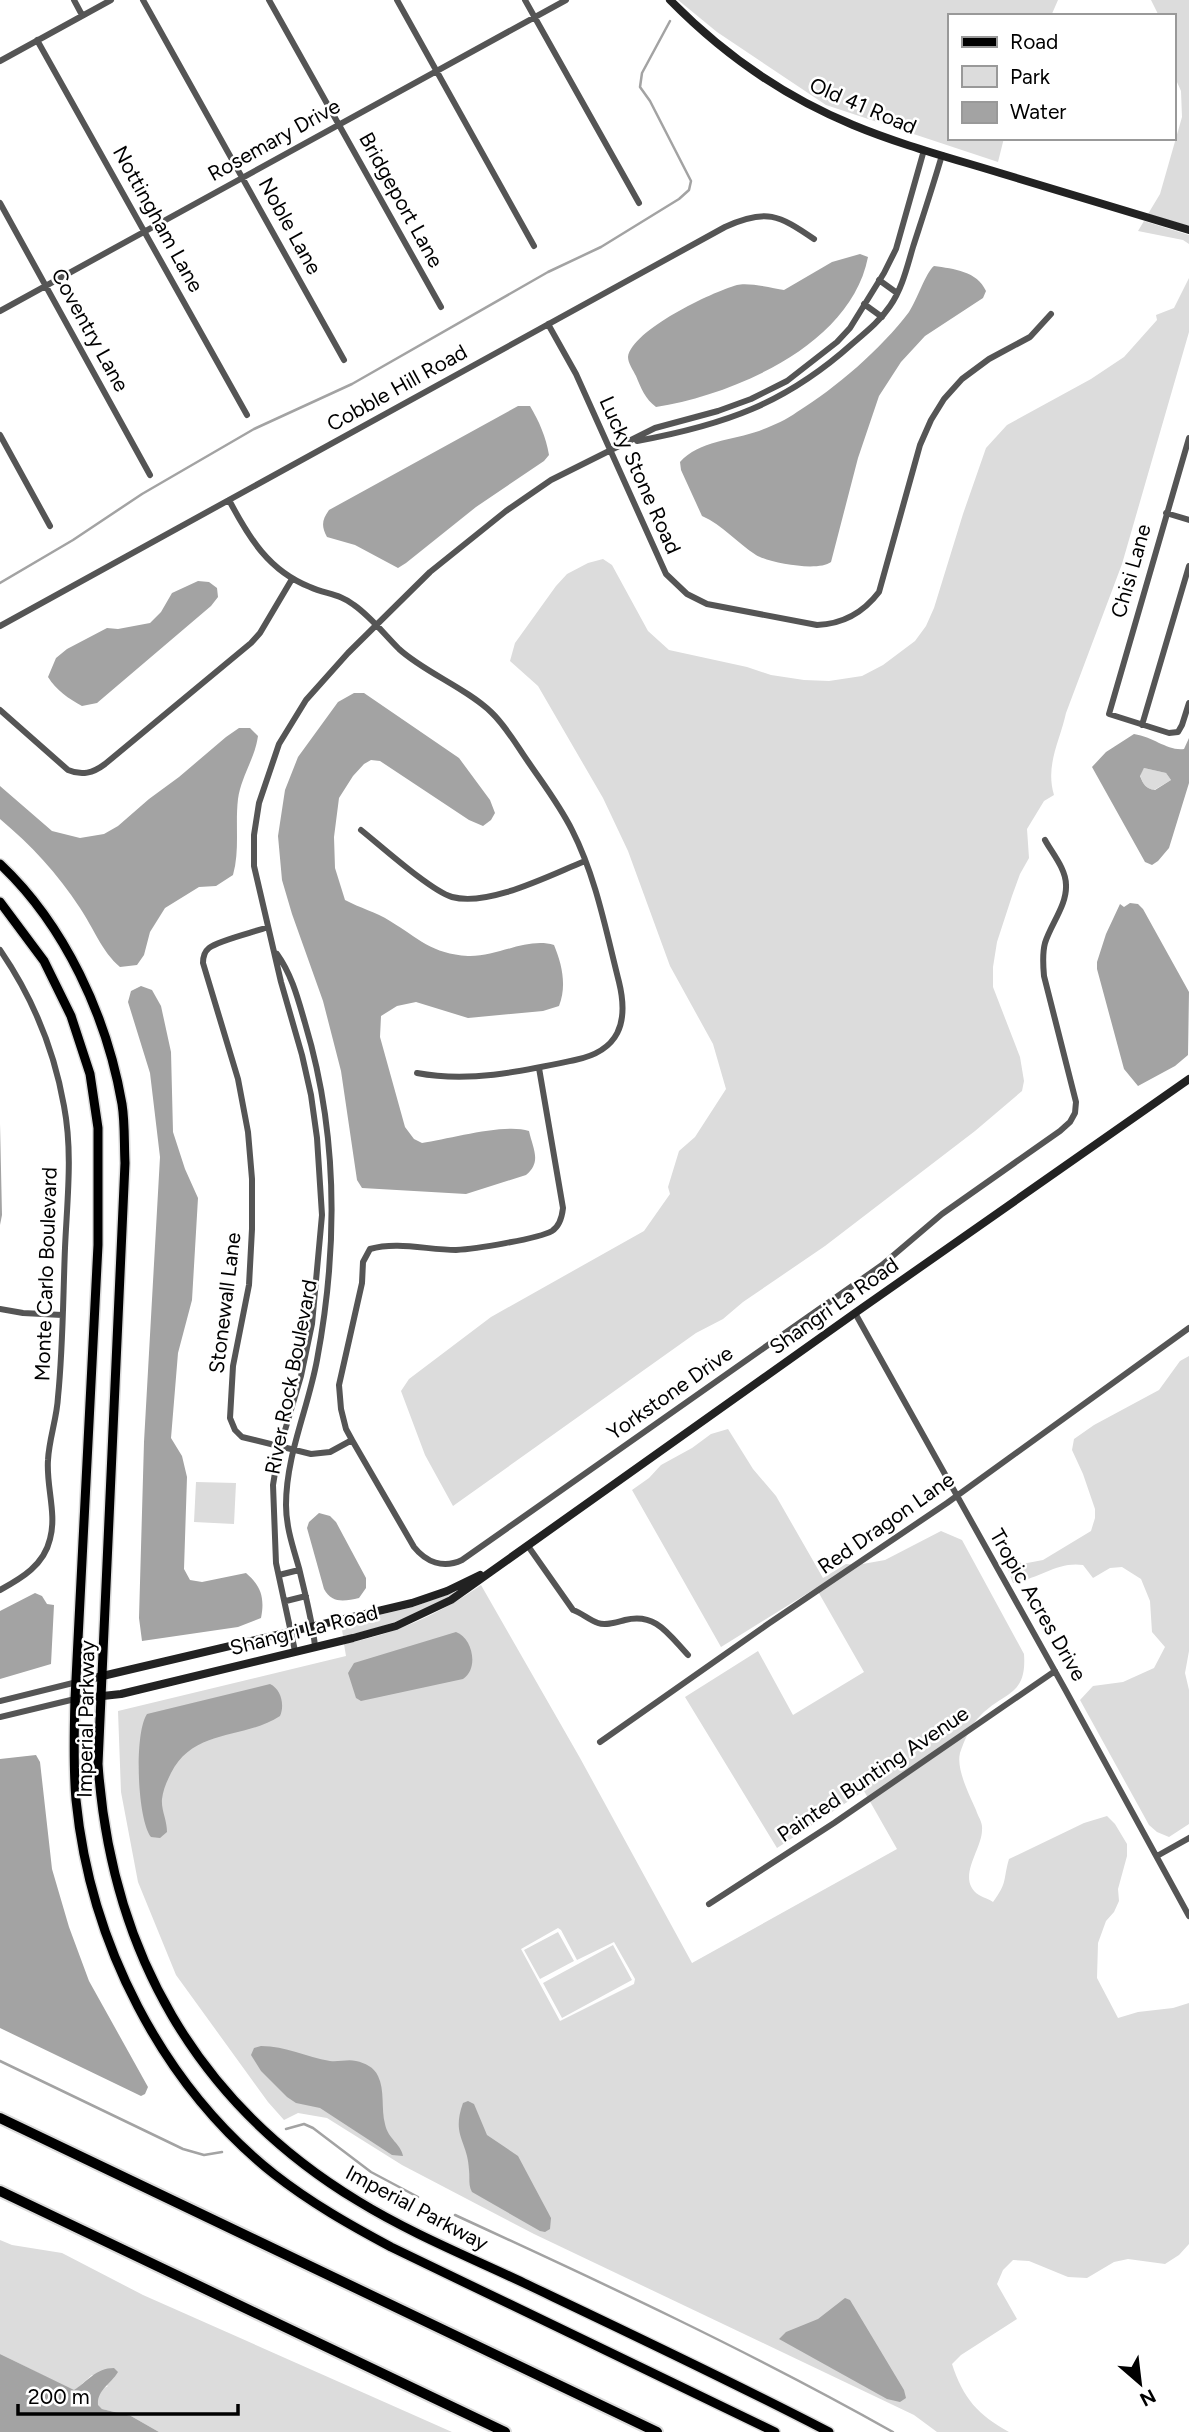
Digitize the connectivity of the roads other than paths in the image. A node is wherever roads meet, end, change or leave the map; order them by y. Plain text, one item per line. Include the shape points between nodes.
1 (74, 0) edge
2 (111, 0) edge
3 (143, 0) edge
4 (269, 0) edge
5 (397, 0) edge
6 (525, 0) edge
7 (566, 0) edge
8 (670, 0) edge
9 (82, 15) junction
10 (535, 17) junction
11 (37, 40) junction
12 (0, 61) edge
13 (437, 71) junction
14 (339, 125) junction
15 (924, 150) junction
16 (942, 155) junction
17 (244, 177) junction
18 (0, 202) edge
19 (639, 202) dead end
20 (1189, 230) edge
21 (145, 231) junction
22 (814, 239) dead end
23 (534, 246) dead end
24 (879, 280) junction
25 (46, 285) junction
26 (897, 293) junction
27 (864, 304) junction
28 (441, 307) dead end
29 (0, 311) edge
30 (1051, 314) dead end
31 (881, 317) junction
32 (548, 324) junction
33 (344, 360) dead end
34 (247, 415) dead end
35 (0, 435) edge
36 (1189, 438) edge
37 (631, 442) junction
38 (610, 450) junction
39 (150, 475) dead end
40 (229, 500) junction
41 (1166, 513) junction
42 (1189, 520) edge
43 (50, 526) dead end
44 (1189, 566) edge
45 (292, 579) junction
46 (376, 625) junction
47 (0, 626) edge
48 (1189, 703) edge
49 (0, 710) edge
50 (1142, 725) junction
51 (361, 830) dead end
52 (1045, 840) dead end
53 (585, 861) junction
54 (0, 864) edge
55 (0, 902) edge
56 (268, 927) junction
57 (0, 950) edge
58 (276, 953) junction
59 (539, 1068) junction
60 (417, 1073) dead end
61 (1189, 1079) edge
62 (0, 1309) edge
63 (855, 1313) junction
64 (62, 1315) junction
65 (1189, 1328) edge
66 (352, 1440) junction
67 (280, 1447) junction
68 (294, 1450) junction
69 (956, 1496) junction
70 (528, 1546) junction
71 (502, 1565) junction
72 (299, 1570) junction
73 (279, 1575) junction
74 (0, 1590) edge
75 (306, 1596) junction
76 (286, 1601) junction
77 (313, 1626) junction
78 (292, 1631) junction
79 (315, 1646) junction
80 (295, 1651) junction
81 (688, 1655) dead end
82 (1055, 1671) junction
83 (102, 1678) junction
84 (77, 1682) junction
85 (101, 1695) junction
86 (75, 1699) junction
87 (0, 1701) edge
88 (0, 1717) edge
89 (600, 1742) dead end
90 (1189, 1838) edge
91 (1157, 1856) junction
92 (709, 1904) dead end
93 (1189, 1916) edge
94 (0, 2118) edge
95 (0, 2191) edge
96 (505, 2432) edge
97 (657, 2432) edge
98 (775, 2432) edge
99 (830, 2432) edge

1 - 9 street
2 - 9 street
3 - 17 street, Noble Lane
4 - 14 street, Bridgeport Lane
5 - 13 street
6 - 10 street
7 - 10 street, Rosemary Drive
8 - 15 street, Old 41 Road via 722,48 781,88 854,126
9 - 11 street
10 - 13 street, Rosemary Drive
10 - 19 street
11 - 12 street
11 - 21 street, Nottingham Lane
13 - 14 street, Rosemary Drive
13 - 23 street
14 - 17 street, Rosemary Drive
14 - 28 street, Bridgeport Lane
15 - 16 street, Old 41 Road
15 - 24 street, River Rock Boulevard via 896,248
16 - 20 street, Old 41 Road
16 - 26 street, River Rock Boulevard
17 - 21 street, Rosemary Drive
17 - 33 street, Noble Lane
18 - 25 street, Coventry Lane
21 - 25 street, Rosemary Drive
21 - 34 street, Nottingham Lane
22 - 32 street, Cobble Hill Road via 783,219 746,219
24 - 26 street
24 - 27 street, River Rock Boulevard
25 - 29 street, Rosemary Drive
25 - 39 street, Coventry Lane
26 - 31 street, River Rock Boulevard
27 - 31 street
27 - 37 street, River Rock Boulevard via 837,342 786,381 718,411 655,428
30 - 38 street, Lucky Stone Road via 1030,337 977,367 944,399 920,445 879,592 859,613 835,623 817,625 707,604 687,594 657,559
31 - 37 street, River Rock Boulevard via 787,394 739,415
32 - 38 street, Lucky Stone Road
32 - 40 street, Cobble Hill Road
35 - 43 street
36 - 41 street, Chisi Lane
37 - 38 street, River Rock Boulevard
38 - 46 street, River Rock Boulevard via 506,510 430,572
40 - 45 street via 258,550
40 - 47 street, Cobble Hill Road
41 - 42 street
41 - 50 street, Chisi Lane via 1109,714
44 - 50 street
45 - 46 street via 346,599
45 - 49 street via 251,643 90,773 68,771
46 - 53 street via 400,650 497,718 556,802
46 - 56 street, River Rock Boulevard via 306,700 279,744 267,775 254,866
48 - 50 street via 1178,732
51 - 53 street via 439,891 462,898 522,887
52 - 66 street, Yorkstone Drive via 1067,884 1046,940 1043,962 1076,1102 1070,1122 1060,1131 942,1214 882,1265 452,1565 420,1555
53 - 59 street via 621,991 622,1024 615,1038 596,1054
54 - 83 main road, Imperial Parkway via 36,905 93,1000 112,1056 122,1106 124,1199
55 - 84 main road, Imperial Parkway via 44,961 71,1016 90,1074 98,1128 98,1245
56 - 58 street, River Rock Boulevard
56 - 67 street, Stonewall Lane via 209,948 203,963 237,1079 252,1179 249,1285 233,1366 230,1418 242,1437
57 - 64 street, Monte Carlo Boulevard via 42,1026 64,1105 69,1149
58 - 67 street, River Rock Boulevard via 311,1095 322,1215 312,1324
58 - 68 street, River Rock Boulevard via 294,989 317,1069 333,1201 332,1254 317,1363
59 - 60 street via 453,1079
59 - 66 street, Yorkstone Drive via 563,1208 559,1224 541,1235 468,1249 370,1249 363,1262 339,1385 341,1409
61 - 63 street, Shangri La Road
62 - 64 street
63 - 69 street, Tropic Acres Drive
63 - 70 street, Shangri La Road
64 - 74 street, Monte Carlo Boulevard via 58,1401 48,1459 50,1541 27,1575
65 - 69 street, Red Dragon Lane
66 - 68 street via 322,1454
67 - 68 street
67 - 73 street, River Rock Boulevard via 273,1512
68 - 72 street, River Rock Boulevard via 286,1504
69 - 82 street, Tropic Acres Drive
69 - 89 street, Red Dragon Lane
70 - 71 street, Shangri La Road
70 - 81 street via 573,1610 598,1624 648,1618
71 - 77 street, Shangri La Road via 412,1603
71 - 79 street, Shangri La Road via 424,1615
72 - 73 street
72 - 75 street, River Rock Boulevard
73 - 76 street, River Rock Boulevard
75 - 76 street
75 - 77 street, River Rock Boulevard
76 - 78 street, River Rock Boulevard
77 - 78 street, Shangri La Road
77 - 79 street, River Rock Boulevard
78 - 80 street, River Rock Boulevard
78 - 83 street, Shangri La Road
79 - 80 street, Shangri La Road
80 - 85 street, Shangri La Road
82 - 91 street, Tropic Acres Drive
82 - 92 street, Painted Bunting Avenue
83 - 84 street, Shangri La Road
83 - 85 main road, Imperial Parkway
84 - 86 main road, Imperial Parkway
84 - 87 street
85 - 86 street, Shangri La Road
85 - 99 main road, Imperial Parkway via 101,1804 131,1930 192,2049 250,2117 288,2153 359,2202
86 - 88 street
86 - 98 main road, Imperial Parkway via 76,1800 93,1894 109,1940 170,2060 231,2134 272,2172 345,2223
90 - 91 street
91 - 93 street, Tropic Acres Drive
94 - 97 highway
95 - 96 highway

